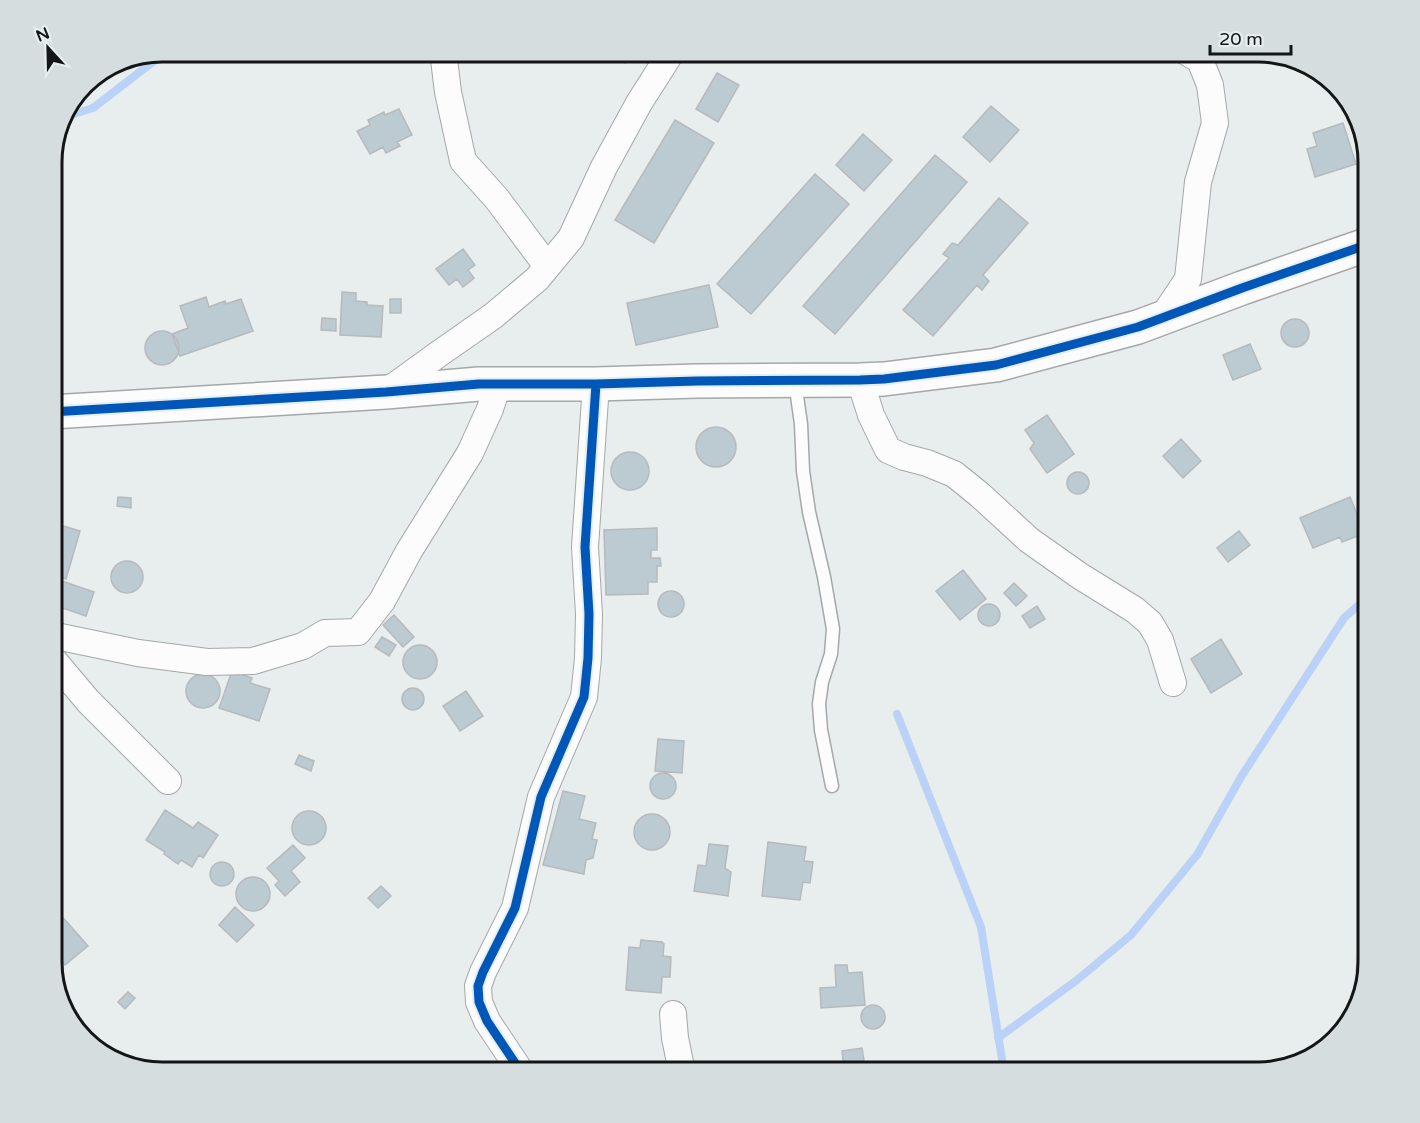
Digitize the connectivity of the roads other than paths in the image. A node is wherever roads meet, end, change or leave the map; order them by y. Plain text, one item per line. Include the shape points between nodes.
1 (444, 62) edge
2 (665, 62) edge
3 (1201, 62) edge
4 (1358, 248) edge
5 (548, 266) junction
6 (1162, 318) junction
7 (860, 380) junction
8 (795, 381) junction
9 (498, 384) junction
10 (596, 384) junction
11 (386, 392) junction
12 (62, 411) edge
13 (62, 637) edge
14 (62, 670) edge
15 (1173, 683) dead end
16 (168, 781) dead end
17 (832, 786) dead end
18 (673, 1014) dead end
19 (514, 1062) edge
20 (680, 1062) edge

1 - 5 street via 463,161
2 - 5 street via 604,168 571,238
3 - 6 street via 1210,85 1215,123 1198,182 1188,279
4 - 6 street
5 - 11 street via 493,316
6 - 7 street via 996,365
7 - 8 street
7 - 15 street via 888,450 954,474 1029,540 1135,610 1150,623 1160,640
8 - 10 street
8 - 17 lane via 809,512 833,629 819,704
9 - 10 street
9 - 11 street
9 - 13 street via 470,453 382,601 358,632 326,633 303,646 253,661 207,662
10 - 19 street via 585,547 589,614 584,697 541,797 515,908 478,986 479,1002 487,1021
11 - 12 street
14 - 16 street
18 - 20 street

